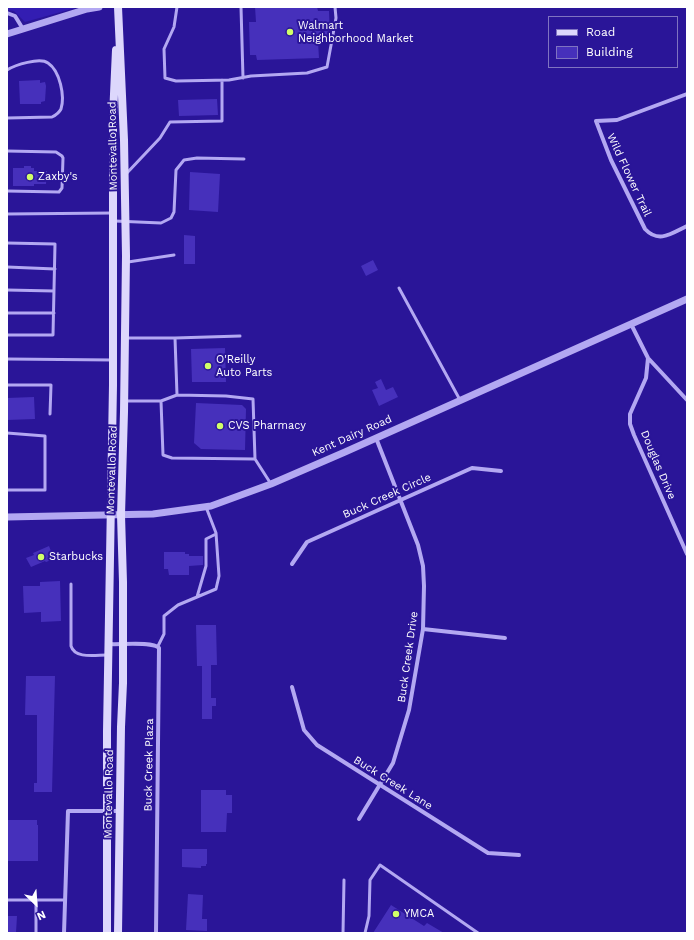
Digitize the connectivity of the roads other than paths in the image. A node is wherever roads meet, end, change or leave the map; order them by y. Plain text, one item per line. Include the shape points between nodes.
1 (99, 7) edge
2 (118, 7) edge
3 (177, 7) edge
4 (241, 7) edge
5 (335, 7) edge
6 (76, 10) edge
7 (7, 13) edge
8 (22, 29) junction
9 (7, 34) edge
10 (7, 70) edge
11 (243, 78) junction
12 (222, 80) junction
13 (687, 94) edge
14 (7, 118) edge
15 (7, 151) edge
16 (244, 159) dead end
17 (125, 175) junction
18 (7, 191) edge
19 (7, 214) edge
20 (113, 217) junction
21 (125, 221) junction
22 (687, 226) edge
23 (7, 243) edge
24 (174, 255) dead end
25 (126, 262) junction
26 (7, 268) edge
27 (55, 269) junction
28 (399, 288) dead end
29 (7, 290) edge
30 (54, 291) junction
31 (687, 299) edge
32 (7, 313) edge
33 (54, 313) junction
34 (631, 324) junction
35 (7, 334) edge
36 (240, 336) dead end
37 (125, 338) junction
38 (175, 338) junction
39 (648, 358) junction
40 (7, 359) edge
41 (113, 360) junction
42 (7, 385) edge
43 (177, 395) junction
44 (460, 400) junction
45 (687, 400) edge
46 (124, 401) junction
47 (161, 401) junction
48 (50, 414) dead end
49 (7, 433) edge
50 (376, 438) junction
51 (255, 460) junction
52 (501, 471) dead end
53 (271, 484) junction
54 (7, 490) edge
55 (401, 500) junction
56 (206, 507) junction
57 (111, 515) junction
58 (121, 515) junction
59 (7, 517) edge
60 (216, 534) junction
61 (687, 554) edge
62 (292, 564) dead end
63 (71, 584) dead end
64 (197, 597) junction
65 (423, 628) junction
66 (505, 638) dead end
67 (109, 644) junction
68 (123, 645) junction
69 (158, 646) junction
70 (109, 655) junction
71 (292, 688) dead end
72 (380, 785) junction
73 (107, 810) junction
74 (120, 811) junction
75 (359, 819) dead end
76 (519, 855) dead end
77 (344, 880) dead end
78 (7, 900) edge
79 (36, 900) junction
80 (65, 900) junction
81 (36, 933) edge
82 (64, 933) edge
83 (107, 933) edge
84 (118, 933) edge
85 (156, 933) edge
86 (343, 933) edge
87 (365, 933) edge
88 (478, 933) edge

1 - 6 street
2 - 17 main road, Montevallo Road
2 - 20 main road, Montevallo Road via 113,116
3 - 12 lane via 174,26 164,49 165,78 176,81
4 - 11 lane
5 - 11 lane via 336,18 328,67 307,73
6 - 8 street
7 - 8 street via 16,16
8 - 9 street
10 - 14 lane via 41,60 49,63 60,79 62,98 58,114 52,117
11 - 12 lane
12 - 17 lane via 222,121 170,122 160,138
13 - 22 street, Wild Flower Trail via 617,120 596,121 611,160 645,229 653,236 660,237
15 - 18 lane via 56,152 63,158 62,188 59,192
16 - 21 lane via 184,160 176,170 174,212 171,218 161,223
17 - 21 main road, Montevallo Road
19 - 20 lane
20 - 21 lane
20 - 41 main road, Montevallo Road
21 - 25 main road, Montevallo Road
23 - 27 lane via 56,244
24 - 25 lane
25 - 37 main road, Montevallo Road
26 - 27 lane
27 - 30 lane
28 - 44 lane
29 - 30 lane
30 - 33 lane
31 - 34 street, Kent Dairy Road
32 - 33 lane
33 - 35 lane via 53,335
34 - 39 street
34 - 44 street, Kent Dairy Road
36 - 38 lane
37 - 38 lane
37 - 46 main road, Montevallo Road
38 - 43 lane
39 - 45 street
39 - 61 street, Douglas Drive via 646,378 630,414 630,424
40 - 41 lane
41 - 57 main road, Montevallo Road
42 - 48 lane via 51,386
43 - 47 lane
43 - 51 lane via 253,399
44 - 50 street, Kent Dairy Road
46 - 47 lane
46 - 58 main road, Montevallo Road
47 - 51 lane via 163,455 172,458
49 - 54 lane via 45,436 45,490
50 - 53 street, Kent Dairy Road
50 - 55 street, Buck Creek Drive
51 - 53 lane
52 - 55 street, Buck Creek Circle via 472,468
53 - 56 street, Kent Dairy Road
55 - 62 street, Buck Creek Circle via 307,542
55 - 65 street, Buck Creek Drive via 423,566
56 - 58 street, Kent Dairy Road via 153,514
56 - 60 lane
57 - 58 street, Kent Dairy Road
57 - 59 street, Kent Dairy Road
57 - 67 main road, Montevallo Road
58 - 68 main road, Montevallo Road
60 - 64 lane via 206,539 206,566
60 - 64 lane via 219,576 216,589
63 - 70 lane via 72,651 77,654
64 - 69 lane via 164,616 164,634
65 - 66 street
65 - 72 street, Buck Creek Drive via 409,710 393,763
67 - 68 street
67 - 70 main road, Montevallo Road
68 - 69 street
68 - 74 main road, Montevallo Road
69 - 85 street, Buck Creek Plaza via 160,654
70 - 73 main road, Montevallo Road
71 - 72 street, Buck Creek Lane via 304,730 317,745
72 - 75 street, Buck Creek Drive
72 - 76 street, Buck Creek Lane via 488,853
73 - 74 street
73 - 80 street via 68,811
73 - 83 main road, Montevallo Road
74 - 84 main road, Montevallo Road
77 - 86 lane
78 - 79 lane
79 - 80 lane
79 - 81 lane
80 - 82 street
87 - 88 lane via 369,916 370,880 380,865

